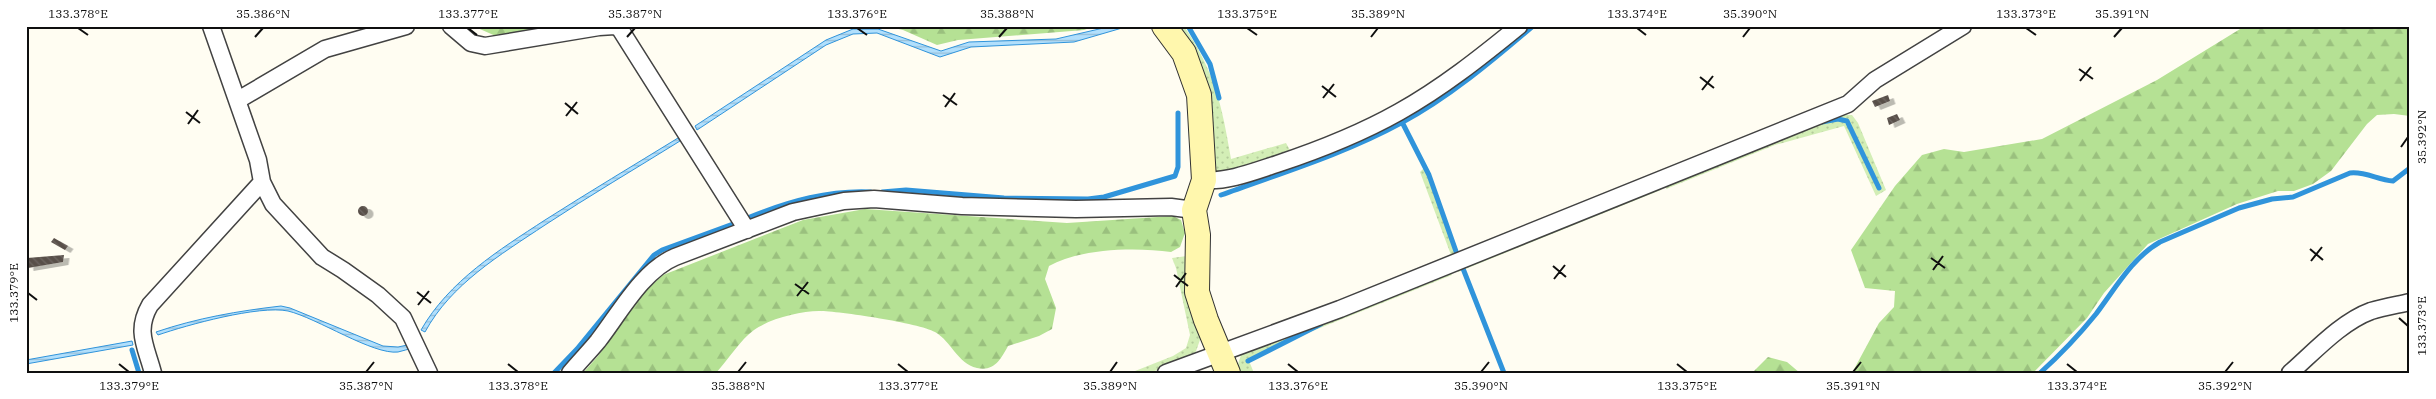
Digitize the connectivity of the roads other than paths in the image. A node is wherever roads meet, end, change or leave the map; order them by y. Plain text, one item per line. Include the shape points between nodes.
1 (211, 26) edge
2 (406, 26) edge
3 (451, 26) edge
4 (1164, 26) edge
5 (1519, 26) edge
6 (1963, 26) edge
7 (238, 100) junction
8 (1204, 180) junction
9 (262, 182) junction
10 (1194, 210) junction
11 (746, 230) junction
12 (2410, 302) edge
13 (1224, 363) edge
14 (153, 373) edge
15 (428, 373) edge
16 (570, 373) edge
17 (1166, 373) edge
18 (2290, 373) edge

1 - 7 street
2 - 7 street via 325,49
3 - 11 street via 471,43 485,46 599,26 620,29
4 - 8 street via 1184,53 1199,95
5 - 8 street via 1432,92 1359,132 1264,168 1216,181
6 - 13 street via 1875,80 1848,104 1350,306
7 - 9 street
8 - 10 street
9 - 14 street via 150,306 143,318 141,328
9 - 15 street via 273,204 322,257 378,295 403,318
10 - 11 street via 1170,207 962,206 874,199 844,201 793,212
10 - 13 street via 1198,235 1197,292
11 - 16 street via 659,266
12 - 18 street via 2360,316
13 - 17 street

